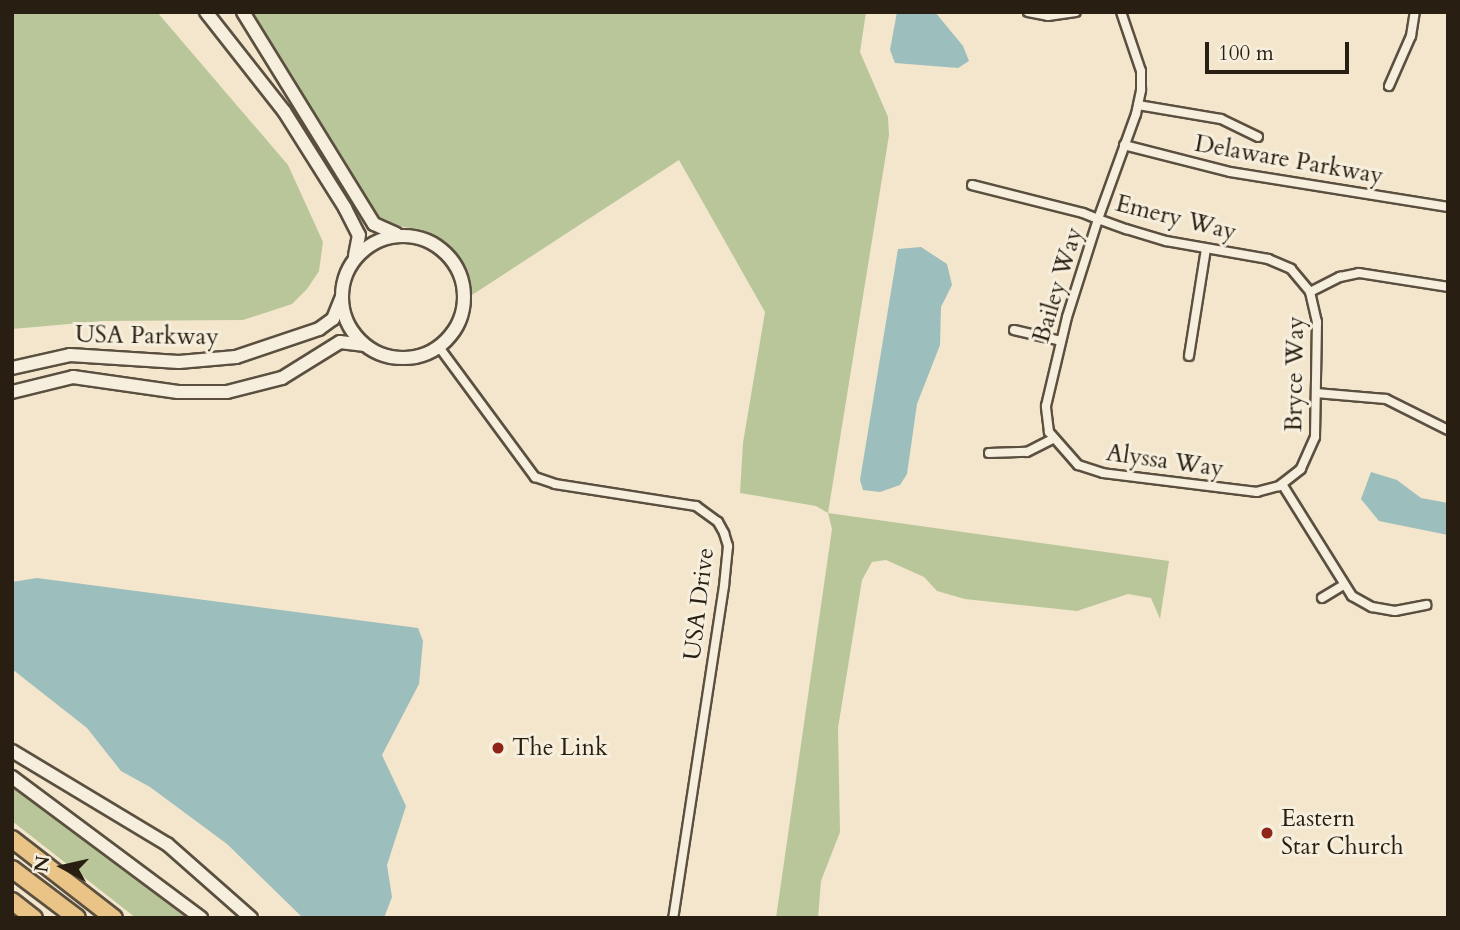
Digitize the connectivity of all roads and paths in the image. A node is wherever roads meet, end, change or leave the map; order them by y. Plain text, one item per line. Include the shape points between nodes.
1 (206, 12) edge
2 (243, 12) edge
3 (1028, 12) edge
4 (1076, 12) edge
5 (1121, 12) edge
6 (1415, 12) edge
7 (1388, 86) dead end
8 (1138, 105) junction
9 (1258, 137) dead end
10 (1124, 145) junction
11 (972, 185) dead end
12 (1448, 207) edge
13 (1098, 219) junction
14 (404, 236) junction
15 (1206, 249) junction
16 (1244, 254) joint
17 (350, 267) junction
18 (1448, 287) edge
19 (1310, 292) junction
20 (342, 295) junction
21 (1014, 330) dead end
22 (1061, 341) junction
23 (366, 346) junction
24 (439, 346) junction
25 (1189, 356) dead end
26 (12, 368) edge
27 (12, 392) edge
28 (1316, 393) junction
29 (1448, 430) edge
30 (1053, 439) junction
31 (989, 453) dead end
32 (1282, 484) junction
33 (1342, 586) junction
34 (1322, 598) dead end
35 (1426, 605) dead end
36 (12, 751) edge
37 (12, 777) edge
38 (12, 839) edge
39 (12, 869) edge
40 (12, 901) edge
41 (34, 918) edge
42 (77, 918) edge
43 (114, 918) edge
44 (201, 918) edge
45 (251, 918) edge
46 (673, 918) edge

1 - 17 street, USA Parkway via 288,117 358,229 358,250
2 - 14 street via 374,224
3 - 4 street via 1048,16
5 - 8 street, Bailey Way via 1141,71
6 - 7 street via 1411,36
8 - 9 street via 1221,119
8 - 10 street, Bailey Way
10 - 12 street, Delaware Parkway via 1230,172
10 - 13 street, Bailey Way
11 - 13 street, Emery Way
13 - 15 street, Emery Way
13 - 22 street, Bailey Way
14 - 17 street via 376,242
14 - 24 street via 425,240 443,251 461,278 464,300 459,321
15 - 16 street, Emery Way
15 - 25 street
16 - 19 street, Bryce Way via 1281,263
17 - 20 street, USA Parkway
18 - 19 street via 1359,273
19 - 28 street, Bryce Way via 1317,322
20 - 23 street via 348,324
20 - 26 street, USA Parkway via 333,319 319,329 236,357 179,362 70,355
21 - 22 street
22 - 30 street, Bailey Way via 1046,406
23 - 24 street, USA Parkway via 402,358
23 - 27 street, USA Parkway via 340,342 282,378 227,392 178,392 73,377
24 - 46 street, USA Drive via 535,477 696,506 718,522 724,533 728,546 724,586
28 - 29 street via 1386,399
28 - 32 street, Bryce Way via 1312,447 1301,469
30 - 31 street via 1027,452
30 - 32 street, Alyssa Way via 1066,456 1088,470 1257,492
32 - 33 street
33 - 34 street
33 - 35 street via 1372,607 1395,611
36 - 45 street via 167,844
37 - 44 street
38 - 43 highway
39 - 42 highway
40 - 41 highway

